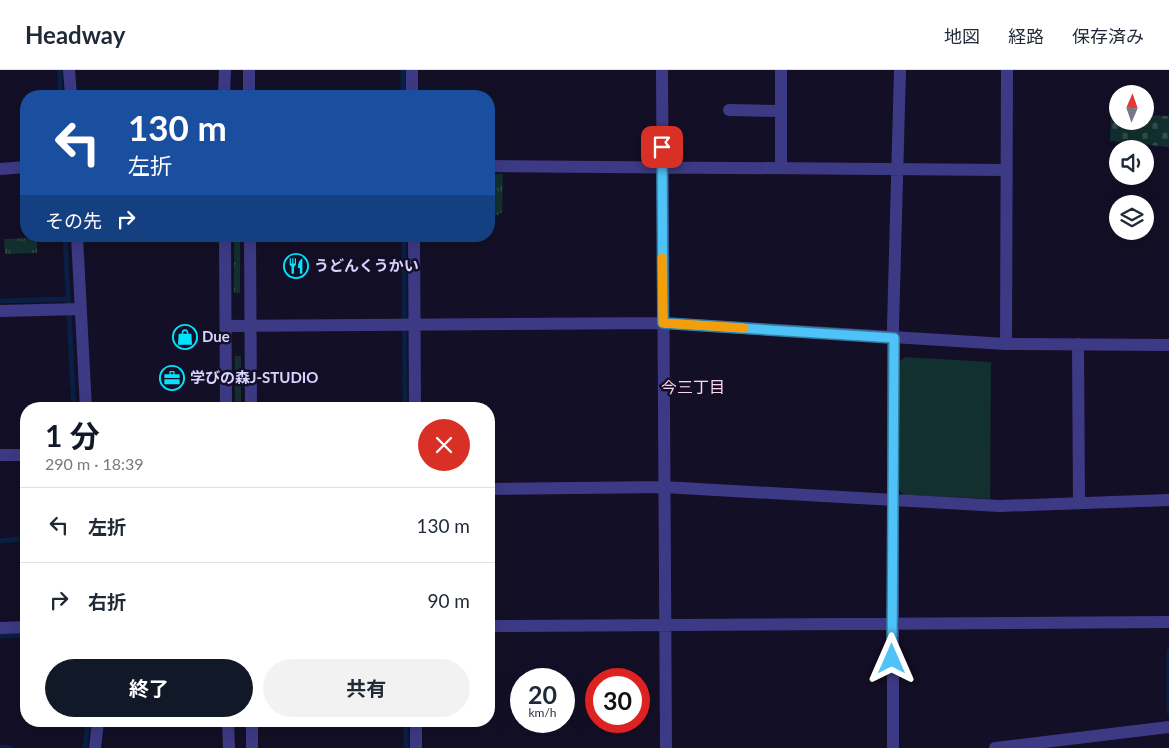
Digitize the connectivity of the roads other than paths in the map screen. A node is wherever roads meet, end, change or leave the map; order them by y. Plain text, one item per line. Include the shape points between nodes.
1 (70, 70) edge
2 (225, 70) edge
3 (249, 70) edge
4 (412, 70) edge
5 (662, 70) edge
6 (781, 70) edge
7 (900, 70) edge
8 (1007, 70) edge
9 (71, 90) edge
10 (224, 90) edge
11 (249, 90) edge
12 (412, 90) edge
13 (729, 110) dead end
14 (781, 111) junction
15 (495, 166) edge
16 (662, 166) junction
17 (20, 167) edge
18 (781, 168) junction
19 (897, 168) junction
20 (0, 169) edge
21 (1006, 170) junction
22 (77, 242) edge
23 (226, 242) edge
24 (250, 242) edge
25 (414, 242) edge
26 (72, 309) junction
27 (0, 311) edge
28 (663, 323) junction
29 (408, 324) junction
30 (250, 325) junction
31 (226, 326) junction
32 (894, 338) junction
33 (1006, 344) junction
34 (1078, 344) junction
35 (1169, 345) edge
36 (85, 402) edge
37 (226, 402) edge
38 (251, 402) edge
39 (414, 402) edge
40 (20, 454) edge
41 (0, 455) edge
42 (663, 487) junction
43 (495, 489) edge
44 (892, 500) junction
45 (1167, 500) edge
46 (1079, 503) junction
47 (1167, 622) edge
48 (892, 623) junction
49 (495, 626) edge
50 (664, 626) junction
51 (20, 627) edge
52 (0, 628) edge
53 (97, 727) edge
54 (228, 727) edge
55 (252, 727) edge
56 (416, 727) edge
57 (1169, 727) edge
58 (95, 748) edge
59 (229, 748) edge
60 (252, 748) edge
61 (416, 748) edge
62 (666, 748) edge
63 (893, 748) edge
64 (995, 748) edge

1 - 9 street
2 - 10 street
3 - 11 street
4 - 12 street
5 - 16 street
6 - 14 street
7 - 19 street
8 - 21 street
13 - 14 street
14 - 18 street
15 - 16 street
16 - 18 street
16 - 28 street
17 - 20 street
18 - 19 street
19 - 21 street
19 - 32 street
21 - 33 street
22 - 26 street
23 - 31 street
24 - 30 street
25 - 29 street
26 - 27 street
26 - 36 street
28 - 29 street
28 - 32 street
28 - 42 street
29 - 30 street
29 - 39 street
30 - 31 street
30 - 38 street
31 - 37 street
32 - 33 street
32 - 44 street
33 - 34 street
34 - 35 street
34 - 46 street
40 - 41 street
42 - 43 street
42 - 44 street
42 - 50 street
44 - 46 street via 1000,506
44 - 48 street
45 - 46 street
47 - 48 street
48 - 50 street
48 - 63 street
49 - 50 street
50 - 62 street
51 - 52 street
53 - 58 street
54 - 59 street
55 - 60 street
56 - 61 street
57 - 64 street

